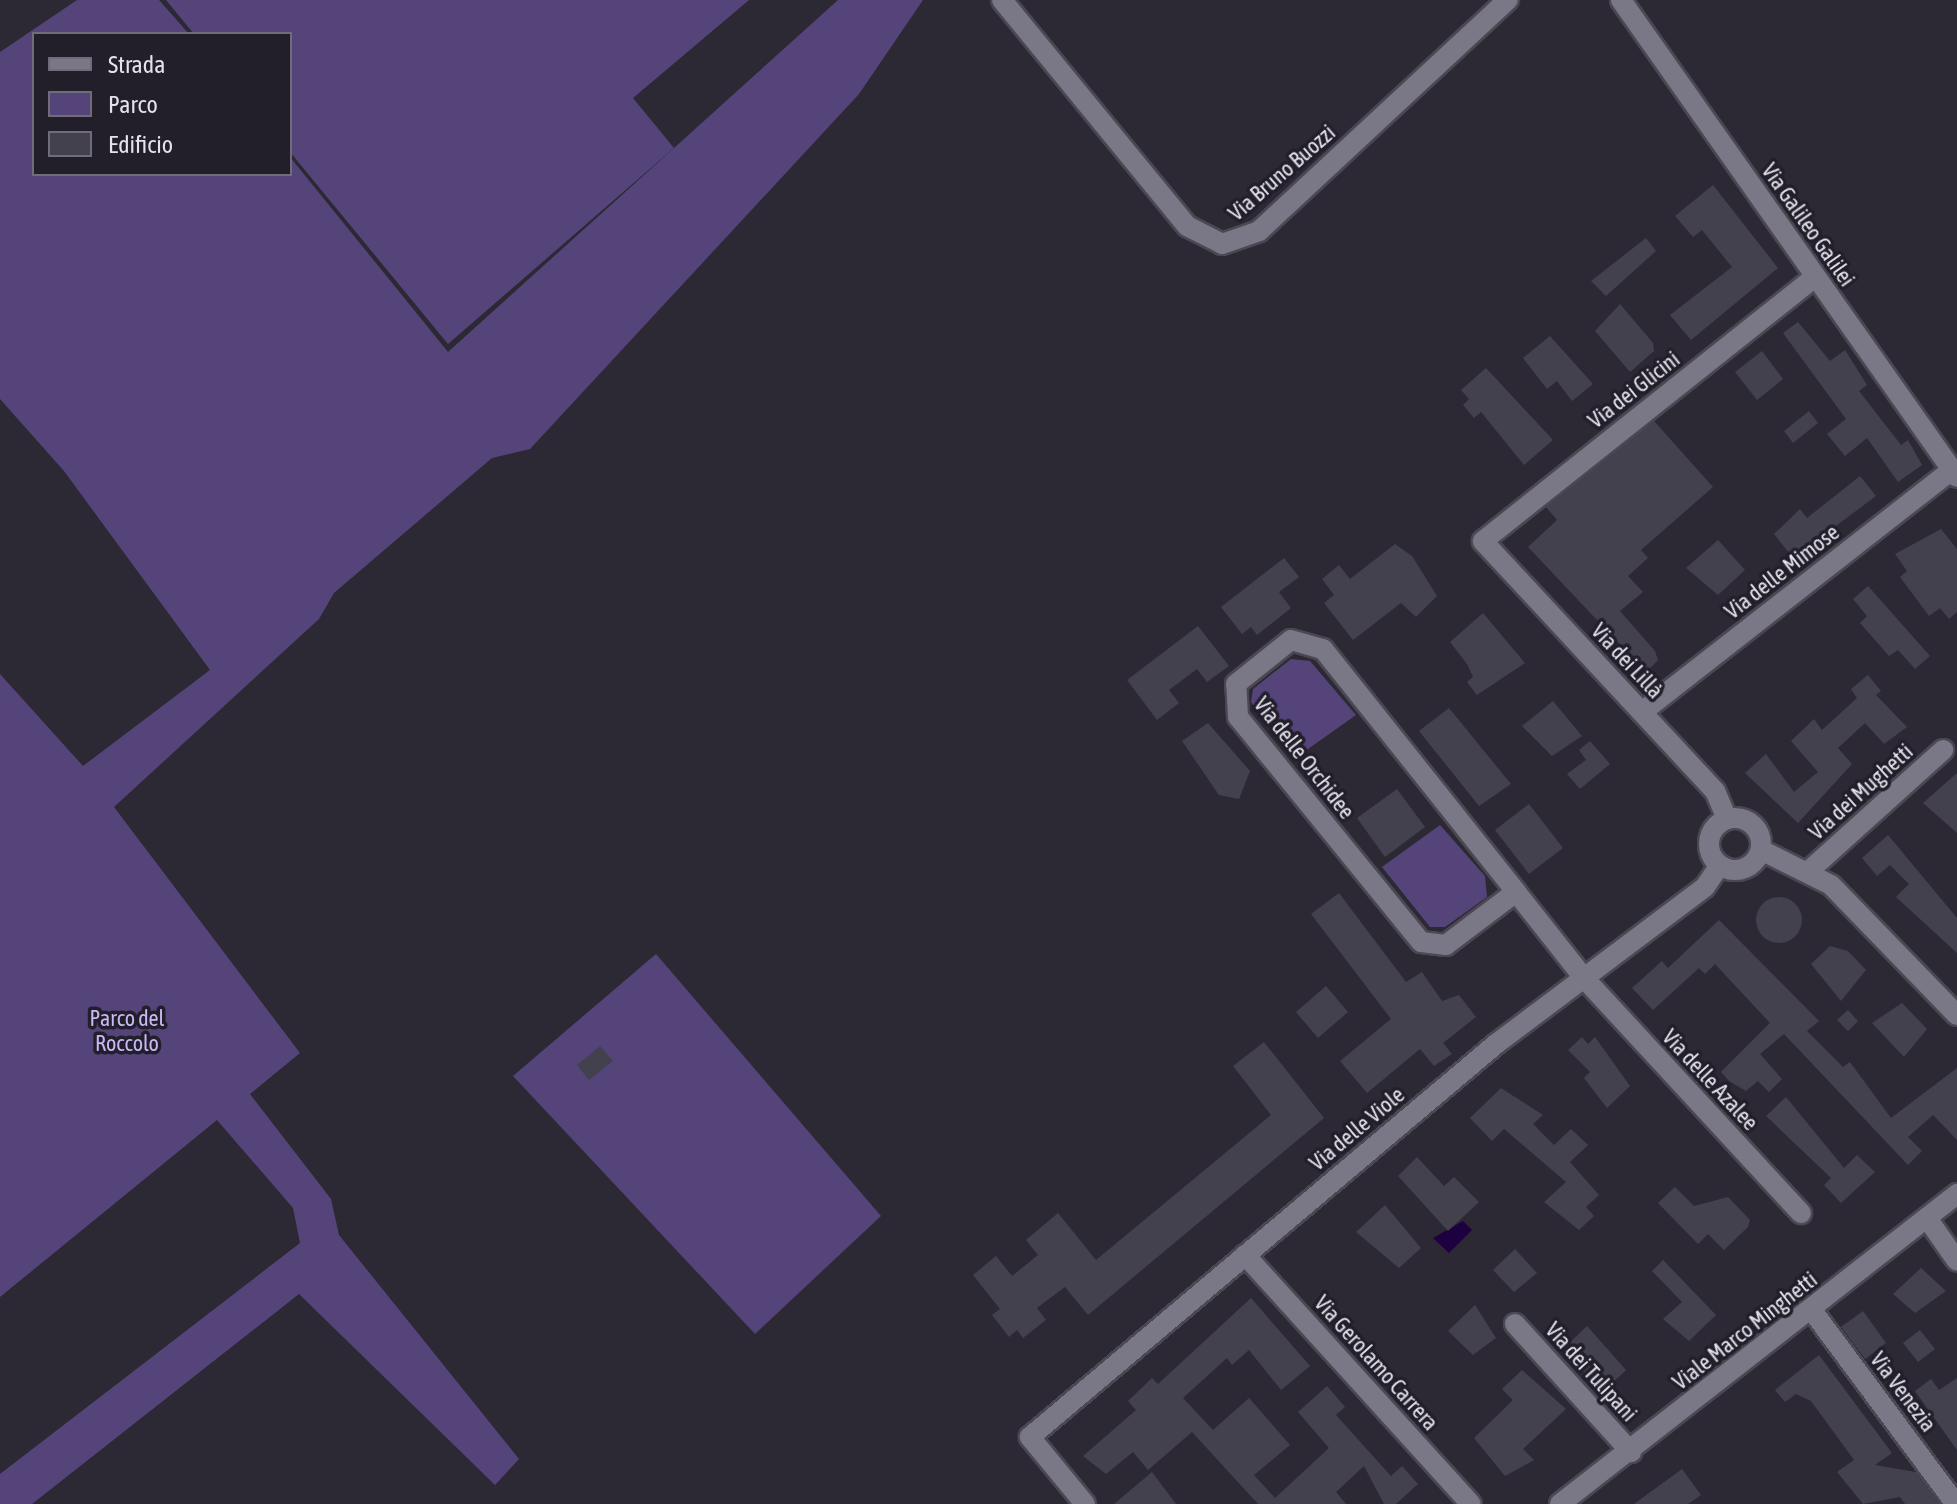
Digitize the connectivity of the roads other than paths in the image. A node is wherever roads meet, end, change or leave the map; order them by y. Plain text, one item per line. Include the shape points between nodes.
1 (1002, 0) edge
2 (1508, 0) edge
3 (1621, 0) edge
4 (1815, 277) junction
5 (1955, 474) edge
6 (1483, 541) joint
7 (1642, 712) junction
8 (1943, 750) dead end
9 (1727, 819) junction
10 (1761, 850) junction
11 (1719, 866) junction
12 (1811, 869) junction
13 (1516, 892) junction
14 (1584, 978) junction
15 (1957, 1015) edge
16 (1957, 1194) edge
17 (1801, 1213) dead end
18 (1927, 1218) junction
19 (1245, 1255) junction
20 (1957, 1261) edge
21 (1811, 1309) junction
22 (1515, 1324) dead end
23 (1631, 1452) junction
24 (1085, 1504) edge
25 (1471, 1504) edge
26 (1560, 1504) edge
27 (1956, 1504) edge

1 - 2 street, Via Bruno Buozzi via 1187,226 1222,244 1259,231
3 - 4 street, Via Galileo Galilei
4 - 5 street, Via Galileo Galilei
4 - 6 street, Via dei Glicini
5 - 7 street, Via delle Mimose
6 - 7 street, Via dei Lillà
7 - 9 street, Via dei Lillà via 1715,791
8 - 12 street, Via dei Mughetti
9 - 10 street via 1756,827
9 - 11 street via 1708,844
10 - 11 street via 1744,869
10 - 12 street
11 - 14 street, Via delle Viole via 1705,887
12 - 15 street
13 - 13 street, Via delle Orchidee via 1317,643 1291,640 1236,684 1238,717 1421,942 1446,945
13 - 14 street, Via delle Orchidee
14 - 17 street, Via delle Azalee
14 - 19 street, Via delle Viole
16 - 18 street, Viale Marco Minghetti
18 - 20 street
18 - 21 street, Viale Marco Minghetti
19 - 24 street, Via delle Viole via 1030,1437
19 - 25 street, Via Gerolamo Carrera
21 - 23 street, Viale Marco Minghetti
21 - 27 street, Via Venezia
22 - 23 street, Via dei Tulipani
23 - 26 street, Viale Marco Minghetti

